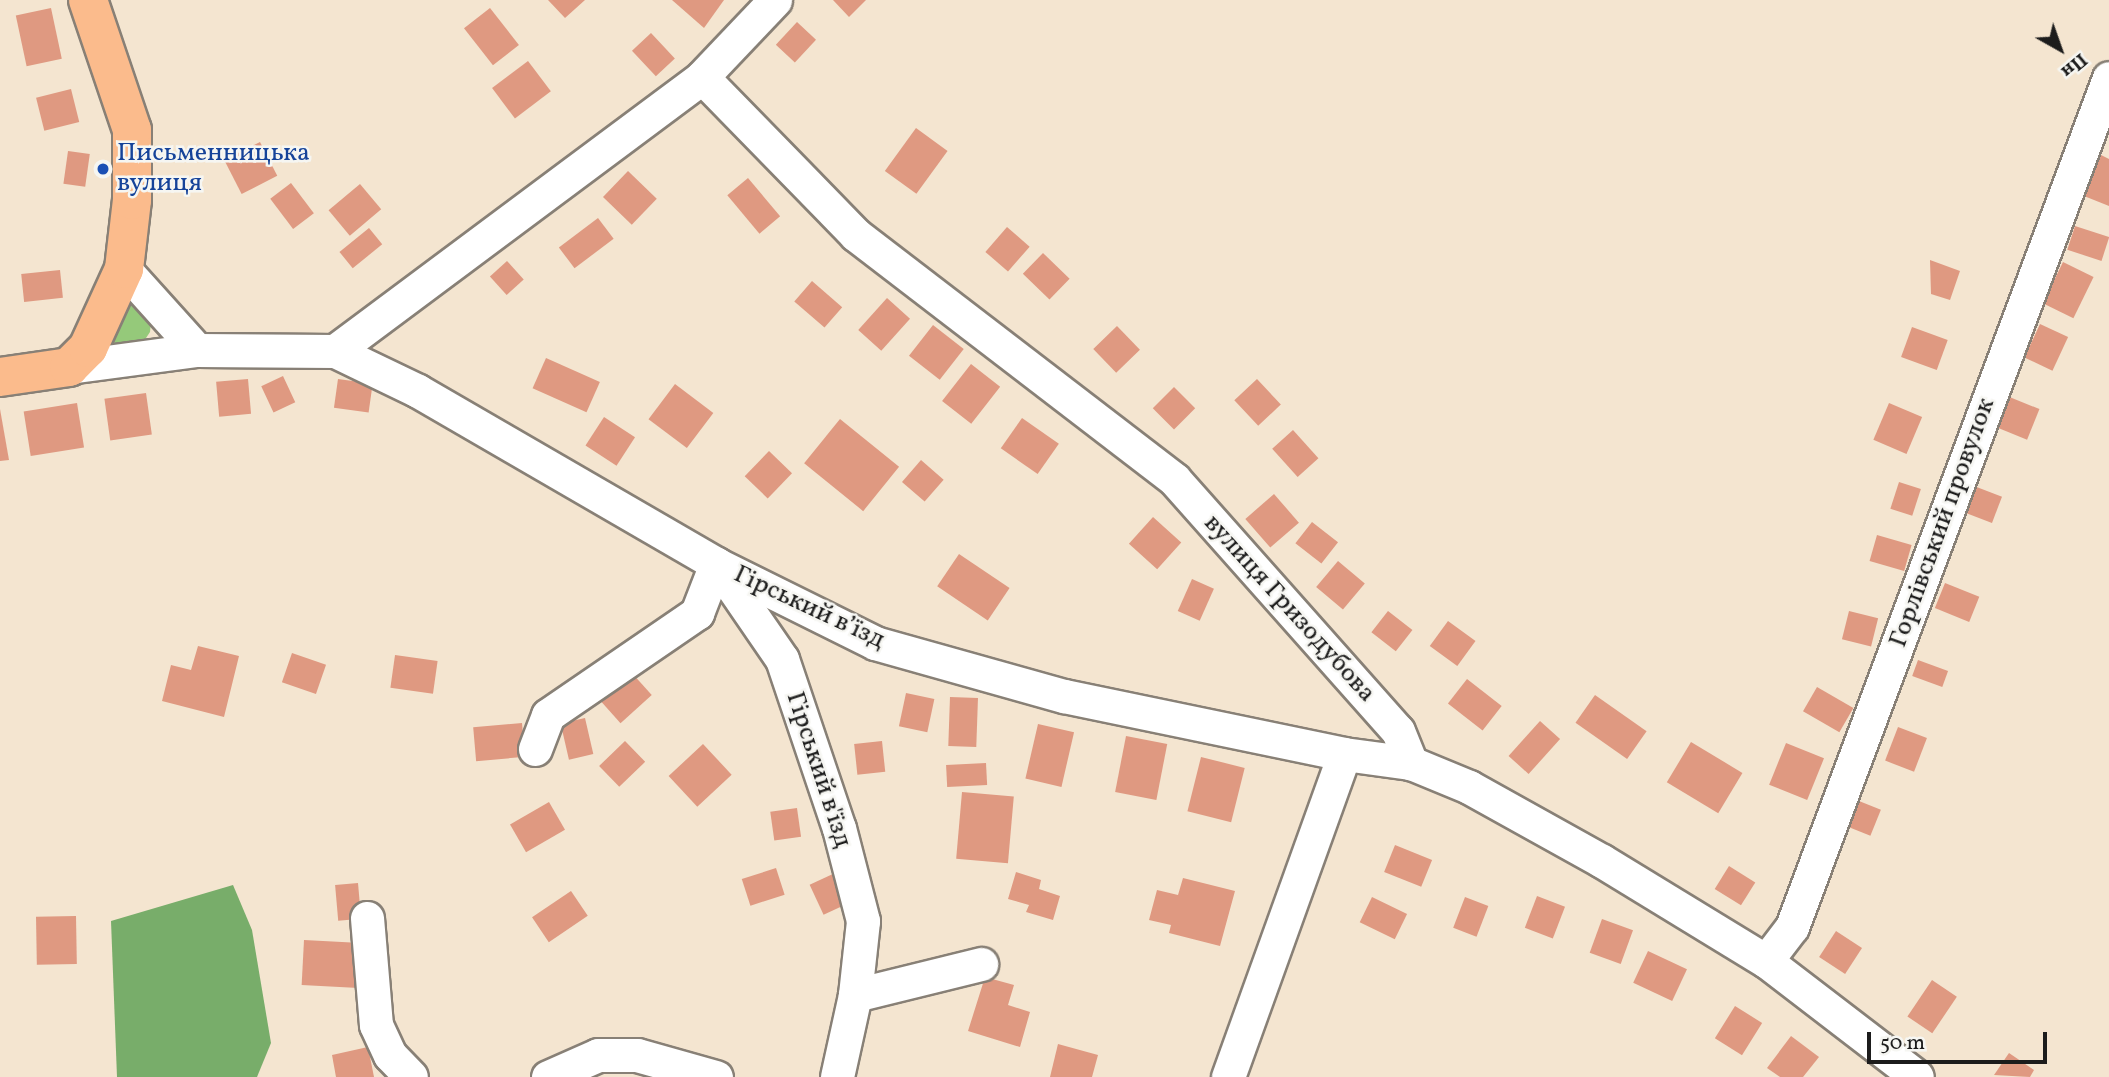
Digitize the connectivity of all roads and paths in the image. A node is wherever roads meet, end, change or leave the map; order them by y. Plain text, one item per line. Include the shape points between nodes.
1 (88, 0) edge
2 (775, 0) edge
3 (702, 77) junction
4 (2109, 78) edge
5 (124, 269) junction
6 (197, 350) junction
7 (335, 351) junction
8 (69, 367) junction
9 (0, 377) edge
10 (716, 564) junction
11 (534, 749) dead end
12 (1345, 754) junction
13 (1411, 763) junction
14 (368, 918) dead end
15 (1766, 961) junction
16 (981, 964) dead end
17 (855, 995) junction
18 (411, 1077) edge
19 (548, 1077) edge
20 (716, 1077) edge
21 (837, 1077) edge
22 (1228, 1077) edge
23 (1916, 1077) edge

1 - 5 main road via 132,130 132,200
2 - 3 street
3 - 7 street
3 - 13 street, вулиця Гризодубова via 856,235 1174,479 1398,731
4 - 15 street, Горлівський провулок via 1792,928
5 - 6 street
5 - 8 main road via 88,348
6 - 7 street
6 - 8 street
7 - 10 street, Гірський в’їзд via 418,391
8 - 9 main road
10 - 11 street via 698,613 548,715
10 - 12 street, Гірський в’їзд via 875,643 1064,696
10 - 17 street, Гірський в'їзд via 782,659 839,828 863,921
12 - 13 street, Гірський в’їзд
12 - 22 street
13 - 15 street via 1469,787 1602,860
14 - 18 street via 376,1025 390,1055
15 - 23 street
16 - 17 street
17 - 21 street, Гірський в'їзд
19 - 20 street via 598,1055 638,1055

